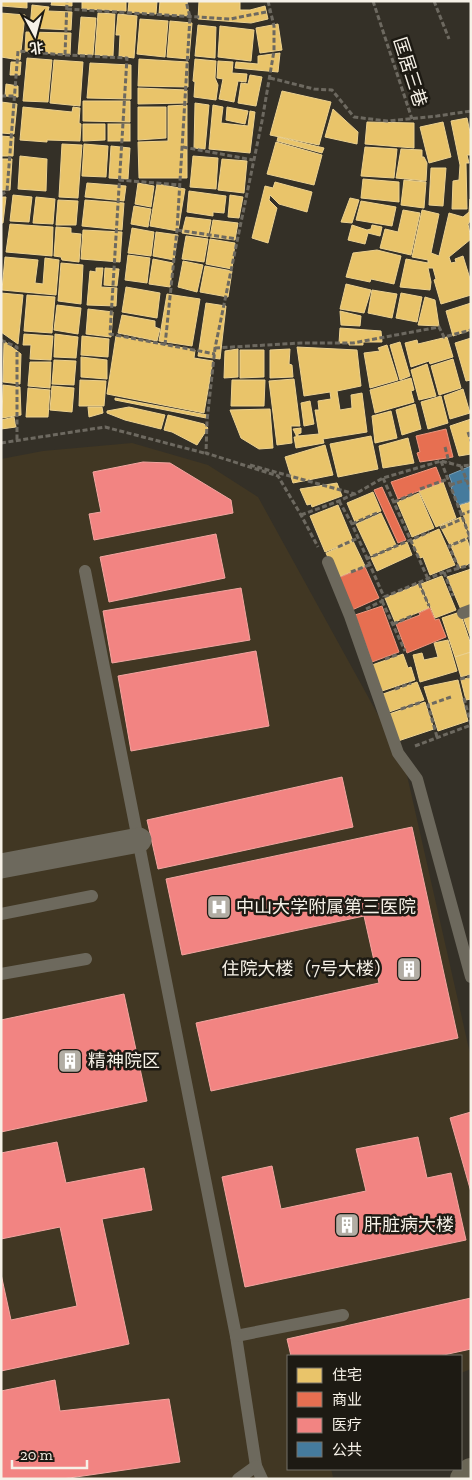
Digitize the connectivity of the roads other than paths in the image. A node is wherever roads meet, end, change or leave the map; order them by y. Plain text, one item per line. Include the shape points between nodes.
1 (328, 562) road end
2 (85, 571) dead end
3 (138, 840) junction
4 (1, 866) edge
5 (92, 896) dead end
6 (1, 914) edge
7 (86, 959) dead end
8 (1, 974) edge
9 (471, 977) edge
10 (343, 1315) dead end
11 (236, 1336) junction
12 (256, 1466) junction
13 (471, 1472) edge
14 (238, 1479) edge
15 (262, 1479) edge
16 (464, 1479) edge

1 - 9 lane via 398,753 417,779
2 - 3 lane
3 - 4 street
3 - 11 lane
5 - 6 lane
7 - 8 lane
10 - 11 lane
11 - 12 lane
12 - 14 lane
12 - 15 lane
13 - 16 highway

